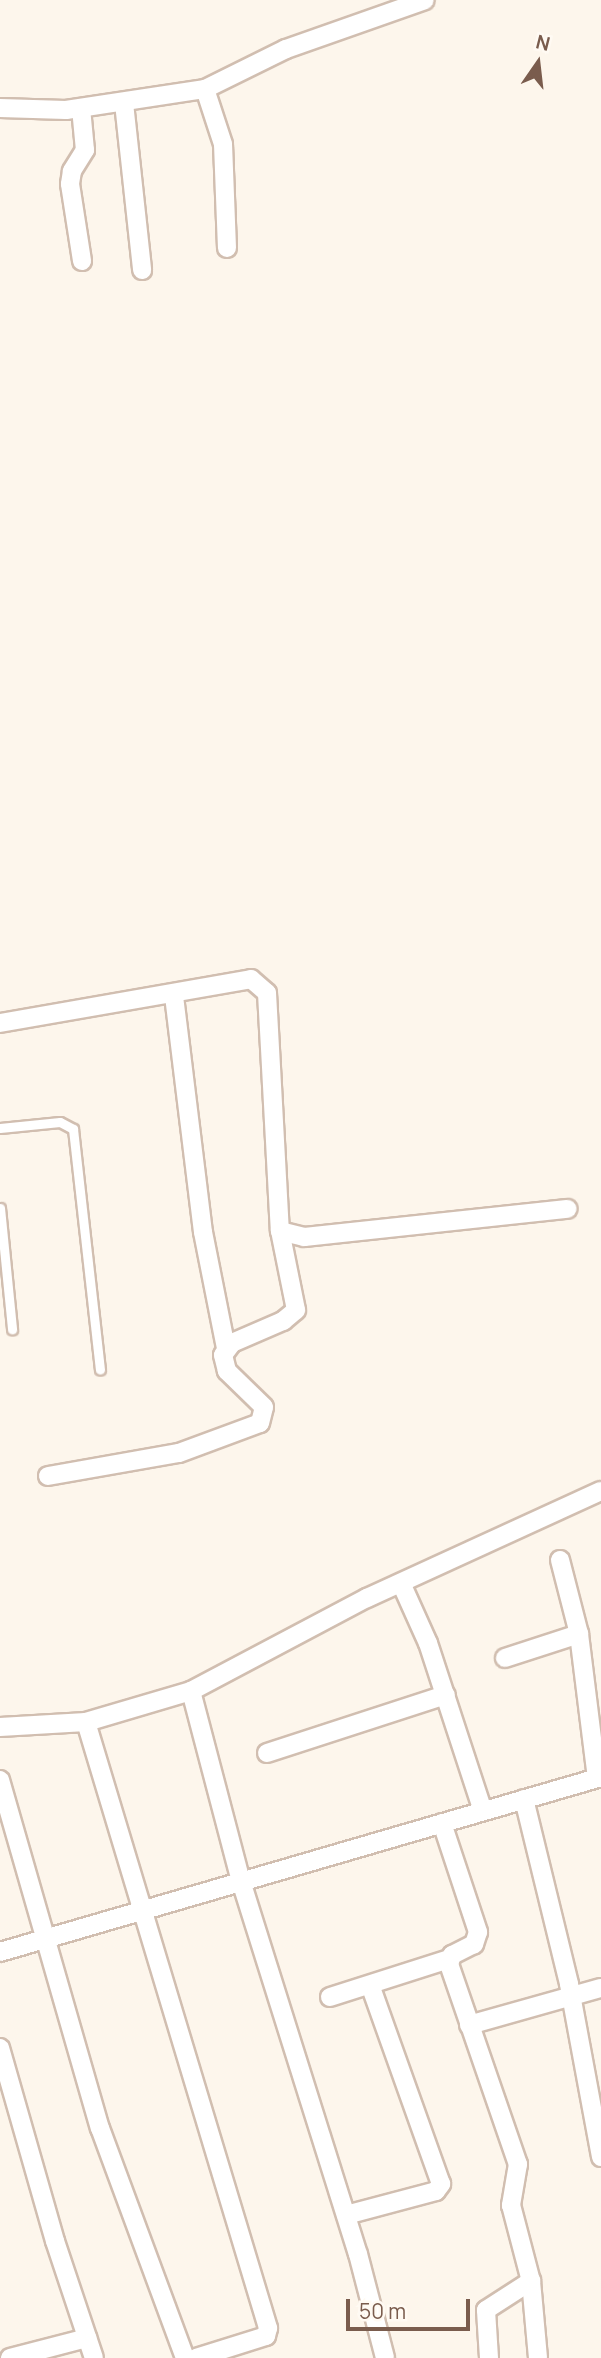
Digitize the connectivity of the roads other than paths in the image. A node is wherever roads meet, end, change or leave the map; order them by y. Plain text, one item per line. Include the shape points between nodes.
1 (425, 0) edge
2 (205, 89) junction
3 (124, 103) junction
4 (0, 108) edge
5 (81, 108) junction
6 (227, 248) dead end
7 (82, 261) dead end
8 (142, 270) dead end
9 (174, 996) junction
10 (0, 1023) edge
11 (0, 1128) edge
12 (0, 1208) edge
13 (568, 1209) dead end
14 (280, 1231) junction
15 (12, 1329) dead end
16 (226, 1349) junction
17 (100, 1368) dead end
18 (48, 1476) dead end
19 (601, 1491) edge
20 (560, 1560) dead end
21 (401, 1583) junction
22 (579, 1634) junction
23 (505, 1658) dead end
24 (191, 1691) junction
25 (446, 1695) junction
26 (86, 1722) junction
27 (0, 1727) edge
28 (267, 1753) dead end
29 (599, 1777) edge
30 (0, 1780) edge
31 (524, 1799) junction
32 (483, 1811) junction
33 (442, 1823) junction
34 (241, 1881) junction
35 (143, 1910) junction
36 (43, 1939) junction
37 (0, 1952) edge
38 (449, 1959) junction
39 (370, 1984) junction
40 (601, 1988) edge
41 (571, 1996) junction
42 (330, 1997) dead end
43 (469, 2025) junction
44 (0, 2048) edge
45 (601, 2157) edge
46 (346, 2215) junction
47 (531, 2281) junction
48 (87, 2338) junction
49 (10, 2358) edge
50 (94, 2358) edge
51 (185, 2358) edge
52 (196, 2358) edge
53 (384, 2358) edge
54 (489, 2358) edge
55 (538, 2358) edge

1 - 2 street via 286,49
2 - 3 street
2 - 6 street via 223,144
3 - 5 street
3 - 8 street
4 - 5 street via 31,113
5 - 7 street via 85,150 70,184
9 - 10 street
9 - 14 street via 251,979 267,993
9 - 16 street via 203,1232
11 - 17 lane via 60,1122 73,1129
12 - 15 lane
13 - 14 street via 304,1237
14 - 16 street via 296,1310
16 - 18 street via 227,1371 264,1407 260,1423 178,1454
19 - 21 street
20 - 22 street
21 - 24 street
21 - 25 street
22 - 23 street
22 - 29 street
24 - 26 street
24 - 34 street
25 - 28 street
25 - 32 street
26 - 27 street
26 - 35 street
29 - 31 street
30 - 36 street
31 - 32 street
31 - 41 street
32 - 33 street
33 - 34 street
33 - 38 street via 478,1932 474,1944
34 - 35 street
34 - 46 street
35 - 36 street
35 - 52 street via 268,2328 266,2336
36 - 37 street
36 - 51 street via 100,2128
38 - 39 street
38 - 43 street
39 - 42 street
39 - 46 street via 441,2184 436,2191
40 - 41 street
41 - 43 street
41 - 45 street
43 - 47 street via 518,2164 511,2205
44 - 48 street
46 - 53 street
47 - 54 street via 486,2310
47 - 55 street
48 - 49 street
48 - 50 street

